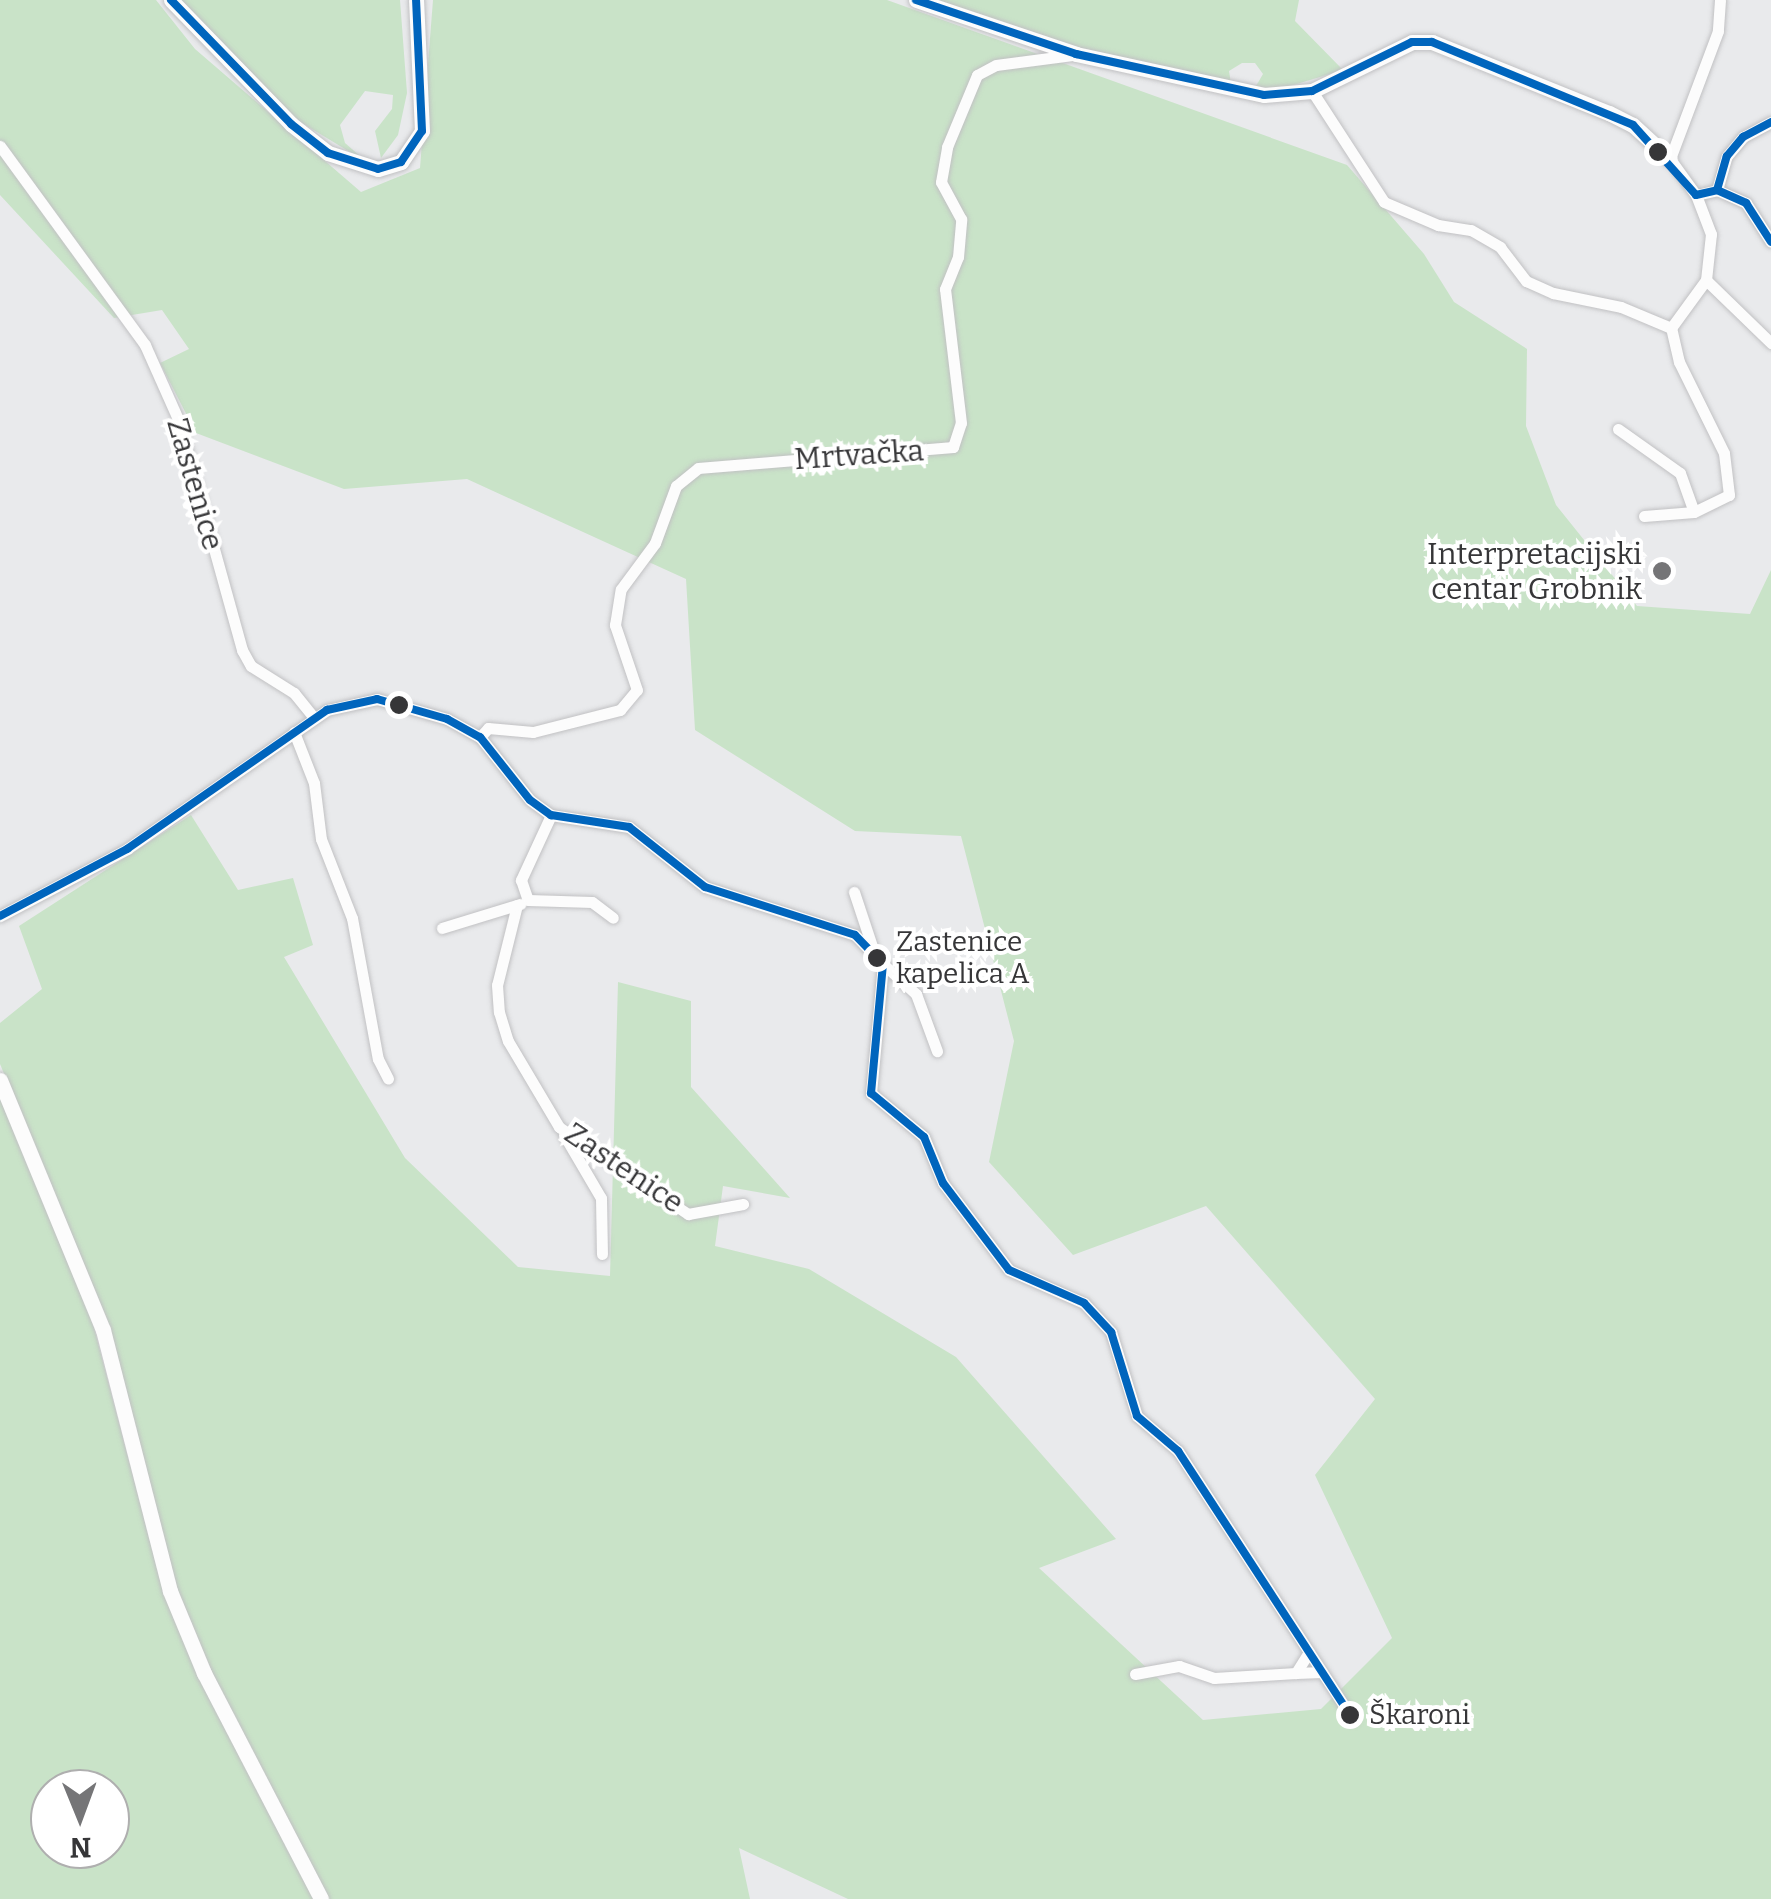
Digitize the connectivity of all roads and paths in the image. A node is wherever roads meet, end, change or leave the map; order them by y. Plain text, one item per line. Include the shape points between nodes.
1 (171, 0) edge
2 (416, 0) edge
3 (916, 0) edge
4 (1720, 0) edge
5 (1076, 54) junction
6 (1312, 92) junction
7 (1771, 122) edge
8 (0, 146) edge
9 (1670, 159) junction
10 (1717, 190) junction
11 (1696, 196) junction
12 (1771, 242) edge
13 (1706, 280) junction
14 (1671, 328) junction
15 (1771, 343) edge
16 (1618, 429) dead end
17 (1694, 512) junction
18 (1644, 516) dead end
19 (314, 718) junction
20 (294, 732) junction
21 (480, 737) junction
22 (552, 816) junction
23 (854, 892) dead end
24 (523, 903) junction
25 (0, 916) edge
26 (613, 918) dead end
27 (442, 928) dead end
28 (873, 948) junction
29 (884, 964) junction
30 (937, 1051) dead end
31 (388, 1079) dead end
32 (0, 1080) edge
33 (559, 1127) junction
34 (744, 1204) dead end
35 (602, 1254) dead end
36 (1308, 1652) junction
37 (1322, 1672) junction
38 (1296, 1673) junction
39 (1135, 1674) dead end
40 (1353, 1719) dead end
41 (321, 1899) edge

1 - 2 main road via 291,124 328,153 378,169 401,162 422,132
3 - 5 main road
4 - 9 street via 1718,30
5 - 6 main road via 1264,95
5 - 21 street, Mrtvačka via 996,64 976,75 947,146 941,182 961,219 958,257 945,288 961,423 954,447 698,468 676,486 655,543 621,588 614,624 636,690 620,710 533,732 488,728
6 - 9 main road via 1412,42 1432,42 1609,113
6 - 14 street via 1384,202 1438,226 1471,230 1500,247 1526,281 1552,294 1621,307
7 - 10 street via 1743,137 1727,156
8 - 19 street, Zastenice via 141,340 178,418 242,650 251,666 294,692
9 - 11 street
10 - 11 street
10 - 12 street via 1746,203
11 - 13 street via 1711,234
13 - 14 street
13 - 15 street
14 - 17 street via 1679,362 1724,453 1729,483 1726,499
16 - 17 street via 1680,472
17 - 18 street
19 - 20 street
19 - 21 street via 352,701 377,699
20 - 25 street via 127,849
20 - 31 street via 314,784 322,839 352,918 378,1059
21 - 22 street via 530,800
22 - 24 street, Zastenice via 520,880
22 - 28 street via 629,827 706,887 855,935
23 - 28 street
24 - 26 street via 592,902
24 - 27 street
24 - 33 street, Zastenice via 497,985 499,1012 508,1041
28 - 29 street
29 - 30 street via 916,994
29 - 36 street via 871,1093 924,1136 943,1183 1009,1270 1084,1303 1112,1332 1138,1416 1178,1450
32 - 41 main road via 104,1330 170,1591 204,1673
33 - 34 street, Zastenice via 688,1214
33 - 35 street via 601,1198
36 - 37 street
36 - 38 street
37 - 38 street
37 - 40 street
38 - 39 street via 1214,1678 1179,1666

